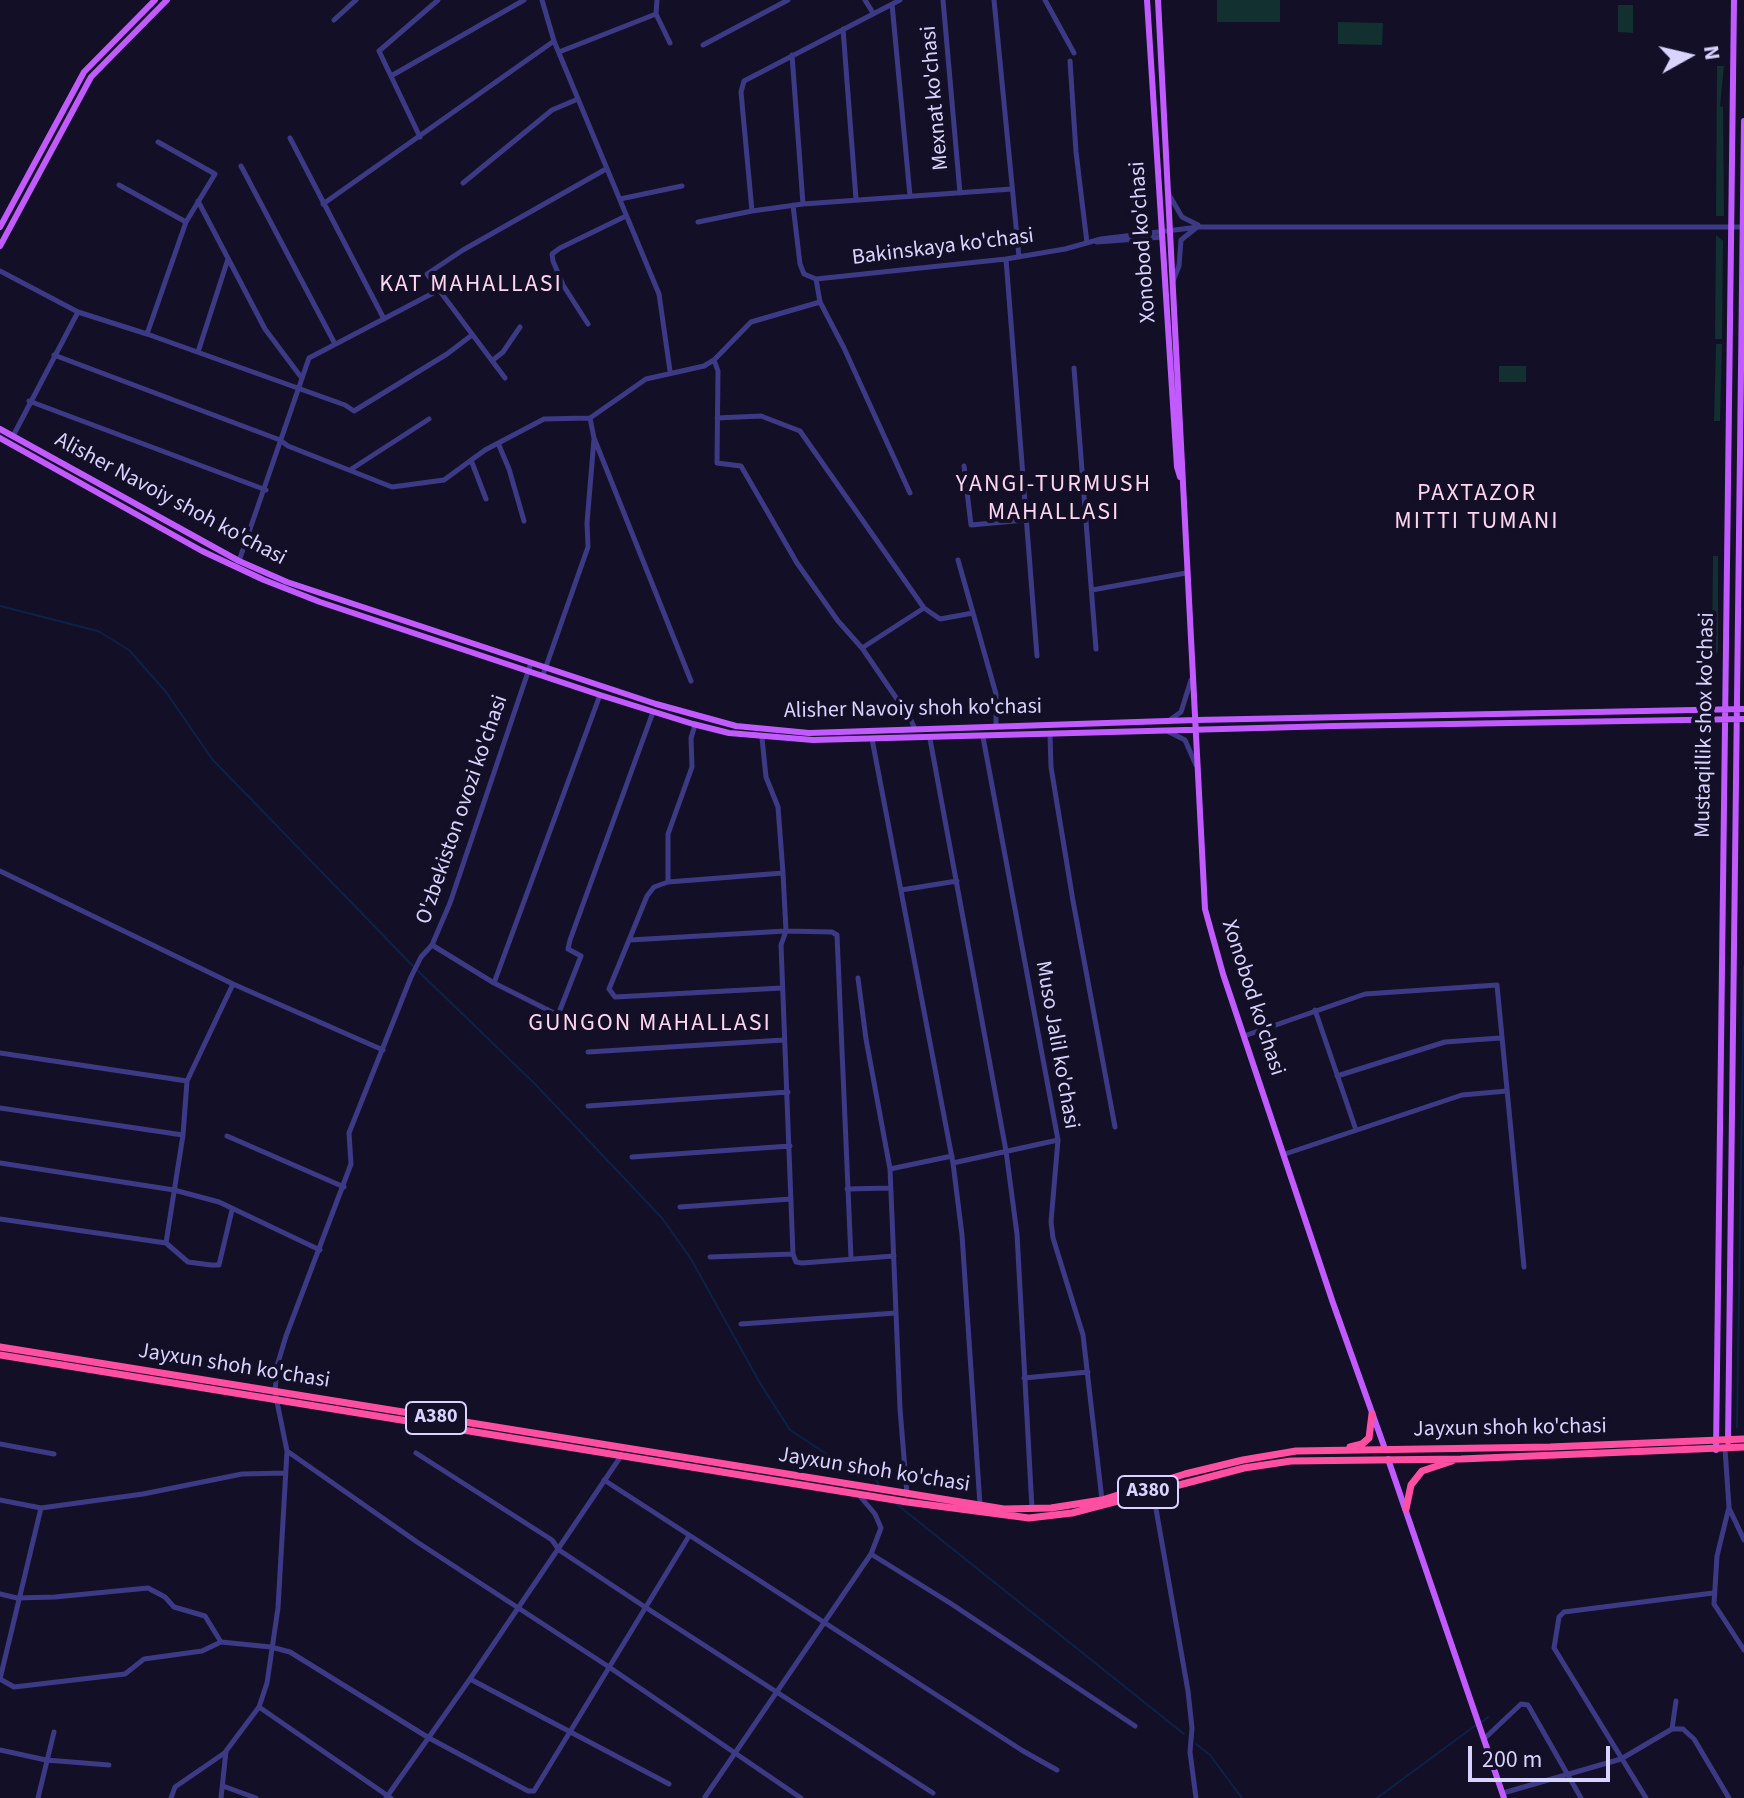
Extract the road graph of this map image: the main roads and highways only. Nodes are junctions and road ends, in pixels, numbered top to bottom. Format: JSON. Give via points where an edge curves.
{"nodes":[{"id":1,"x":155,"y":0,"type":"edge"},
{"id":2,"x":167,"y":0,"type":"edge"},
{"id":3,"x":1147,"y":0,"type":"edge"},
{"id":4,"x":1158,"y":0,"type":"edge"},
{"id":5,"x":1734,"y":0,"type":"edge"},
{"id":6,"x":1744,"y":121,"type":"edge"},
{"id":7,"x":0,"y":227,"type":"edge"},
{"id":8,"x":1743,"y":227,"type":"edge"},
{"id":9,"x":1166,"y":233,"type":"junction"},
{"id":10,"x":0,"y":246,"type":"edge"},
{"id":11,"x":0,"y":429,"type":"edge"},
{"id":12,"x":0,"y":438,"type":"edge"},
{"id":13,"x":1181,"y":481,"type":"junction"},
{"id":14,"x":530,"y":666,"type":"junction"},
{"id":15,"x":544,"y":671,"type":"junction"},
{"id":16,"x":1724,"y":708,"type":"junction"},
{"id":17,"x":1741,"y":709,"type":"edge"},
{"id":18,"x":1724,"y":719,"type":"junction"},
{"id":19,"x":1741,"y":719,"type":"edge"},
{"id":20,"x":1196,"y":720,"type":"junction"},
{"id":21,"x":1334,"y":722,"type":"junction"},
{"id":22,"x":1196,"y":730,"type":"junction"},
{"id":23,"x":1722,"y":952,"type":"junction"},
{"id":24,"x":1733,"y":952,"type":"junction"},
{"id":25,"x":0,"y":1347,"type":"edge"},
{"id":26,"x":0,"y":1355,"type":"edge"},
{"id":27,"x":276,"y":1396,"type":"junction"},
{"id":28,"x":1372,"y":1414,"type":"junction"},
{"id":29,"x":1744,"y":1439,"type":"edge"},
{"id":30,"x":1716,"y":1446,"type":"junction"},
{"id":31,"x":1727,"y":1447,"type":"junction"},
{"id":32,"x":1744,"y":1447,"type":"edge"},
{"id":33,"x":1385,"y":1449,"type":"junction"},
{"id":34,"x":1327,"y":1450,"type":"junction"},
{"id":35,"x":1388,"y":1459,"type":"junction"},
{"id":36,"x":1461,"y":1459,"type":"junction"},
{"id":37,"x":907,"y":1498,"type":"junction"},
{"id":38,"x":1406,"y":1509,"type":"junction"},
{"id":39,"x":1503,"y":1796,"type":"edge"}],
"edges":[{"from":1,"to":7,"type":"main road","via":[[84,72]]},
{"from":2,"to":10,"type":"main road","via":[[91,77]]},
{"from":3,"to":9,"type":"main road","name":"Xonobod ko'chasi"},
{"from":4,"to":9,"type":"main road","name":"Xonobod ko'chasi"},
{"from":5,"to":16,"type":"main road","name":"Mustaqillik shox ko'chasi"},
{"from":6,"to":8,"type":"main road","name":"Mustaqillik shox ko'chasi"},
{"from":8,"to":17,"type":"main road","name":"Mustaqillik shox ko'chasi"},
{"from":9,"to":13,"type":"main road","name":"Xonobod ko'chasi"},
{"from":9,"to":13,"type":"main road","name":"Xonobod ko'chasi"},
{"from":11,"to":14,"type":"main road","name":"Alisher Navoiy shoh ko'chasi","via":[[239,561]]},
{"from":12,"to":14,"type":"main road","name":"Alisher Navoiy shoh ko'chasi","via":[[264,580]]},
{"from":13,"to":20,"type":"main road","name":"Xonobod ko'chasi"},
{"from":14,"to":15,"type":"main road","name":"Alisher Navoiy shoh ko'chasi"},
{"from":15,"to":20,"type":"main road","name":"Alisher Navoiy shoh ko'chasi","via":[[736,726],[809,733]]},
{"from":15,"to":22,"type":"main road","name":"Alisher Navoiy shoh ko'chasi","via":[[695,725],[762,738],[930,739]]},
{"from":16,"to":17,"type":"main road","name":"Alisher Navoiy shoh ko'chasi"},
{"from":16,"to":18,"type":"main road","name":"Mustaqillik shox ko'chasi"},
{"from":16,"to":21,"type":"main road","name":"Alisher Navoiy shoh ko'chasi"},
{"from":17,"to":19,"type":"main road","name":"Mustaqillik shox ko'chasi"},
{"from":18,"to":19,"type":"main road","name":"Alisher Navoiy shoh ko'chasi"},
{"from":18,"to":21,"type":"main road","name":"Alisher Navoiy shoh ko'chasi"},
{"from":18,"to":23,"type":"main road","name":"Mustaqillik shox ko'chasi"},
{"from":19,"to":24,"type":"main road","name":"Mustaqillik shox ko'chasi"},
{"from":20,"to":21,"type":"main road","name":"Alisher Navoiy shoh ko'chasi"},
{"from":20,"to":22,"type":"main road","name":"Xonobod ko'chasi"},
{"from":21,"to":22,"type":"main road","name":"Alisher Navoiy shoh ko'chasi"},
{"from":22,"to":28,"type":"main road","name":"Xonobod ko'chasi","via":[[1205,909],[1211,936]]},
{"from":23,"to":24,"type":"main road"},
{"from":23,"to":30,"type":"main road","name":"Mustaqillik shox ko'chasi"},
{"from":24,"to":31,"type":"main road","name":"Mustaqillik shox ko'chasi"},
{"from":25,"to":27,"type":"highway","name":"Jayxun shoh ko'chasi","number":"A380"},
{"from":26,"to":27,"type":"highway","name":"Jayxun shoh ko'chasi","number":"A380"},
{"from":27,"to":37,"type":"highway","name":"Jayxun shoh ko'chasi","number":"A380","via":[[621,1456]]},
{"from":27,"to":37,"type":"highway","name":"Jayxun shoh ko'chasi","number":"A380","via":[[872,1488]]},
{"from":28,"to":33,"type":"main road","name":"Xonobod ko'chasi"},
{"from":28,"to":34,"type":"highway","via":[[1369,1438],[1362,1444]]},
{"from":29,"to":31,"type":"highway","name":"Jayxun shoh ko'chasi","number":"A380"},
{"from":30,"to":31,"type":"highway","name":"Jayxun shoh ko'chasi","number":"A380"},
{"from":30,"to":33,"type":"highway","name":"Jayxun shoh ko'chasi","number":"A380"},
{"from":30,"to":36,"type":"highway","name":"Jayxun shoh ko'chasi","number":"A380"},
{"from":31,"to":32,"type":"highway","name":"Jayxun shoh ko'chasi","number":"A380"},
{"from":33,"to":34,"type":"highway","name":"Jayxun shoh ko'chasi","number":"A380"},
{"from":34,"to":37,"type":"highway","name":"Jayxun shoh ko'chasi","number":"A380","via":[[1243,1460],[1102,1500],[1032,1510]]},
{"from":35,"to":36,"type":"highway","name":"Jayxun shoh ko'chasi","number":"A380"},
{"from":35,"to":37,"type":"highway","name":"Jayxun shoh ko'chasi","number":"A380","via":[[1291,1461],[1244,1468],[1072,1513],[1029,1518]]},
{"from":35,"to":38,"type":"main road"},
{"from":36,"to":38,"type":"highway","via":[[1422,1471],[1411,1485]]},
{"from":38,"to":39,"type":"main road"}]}
